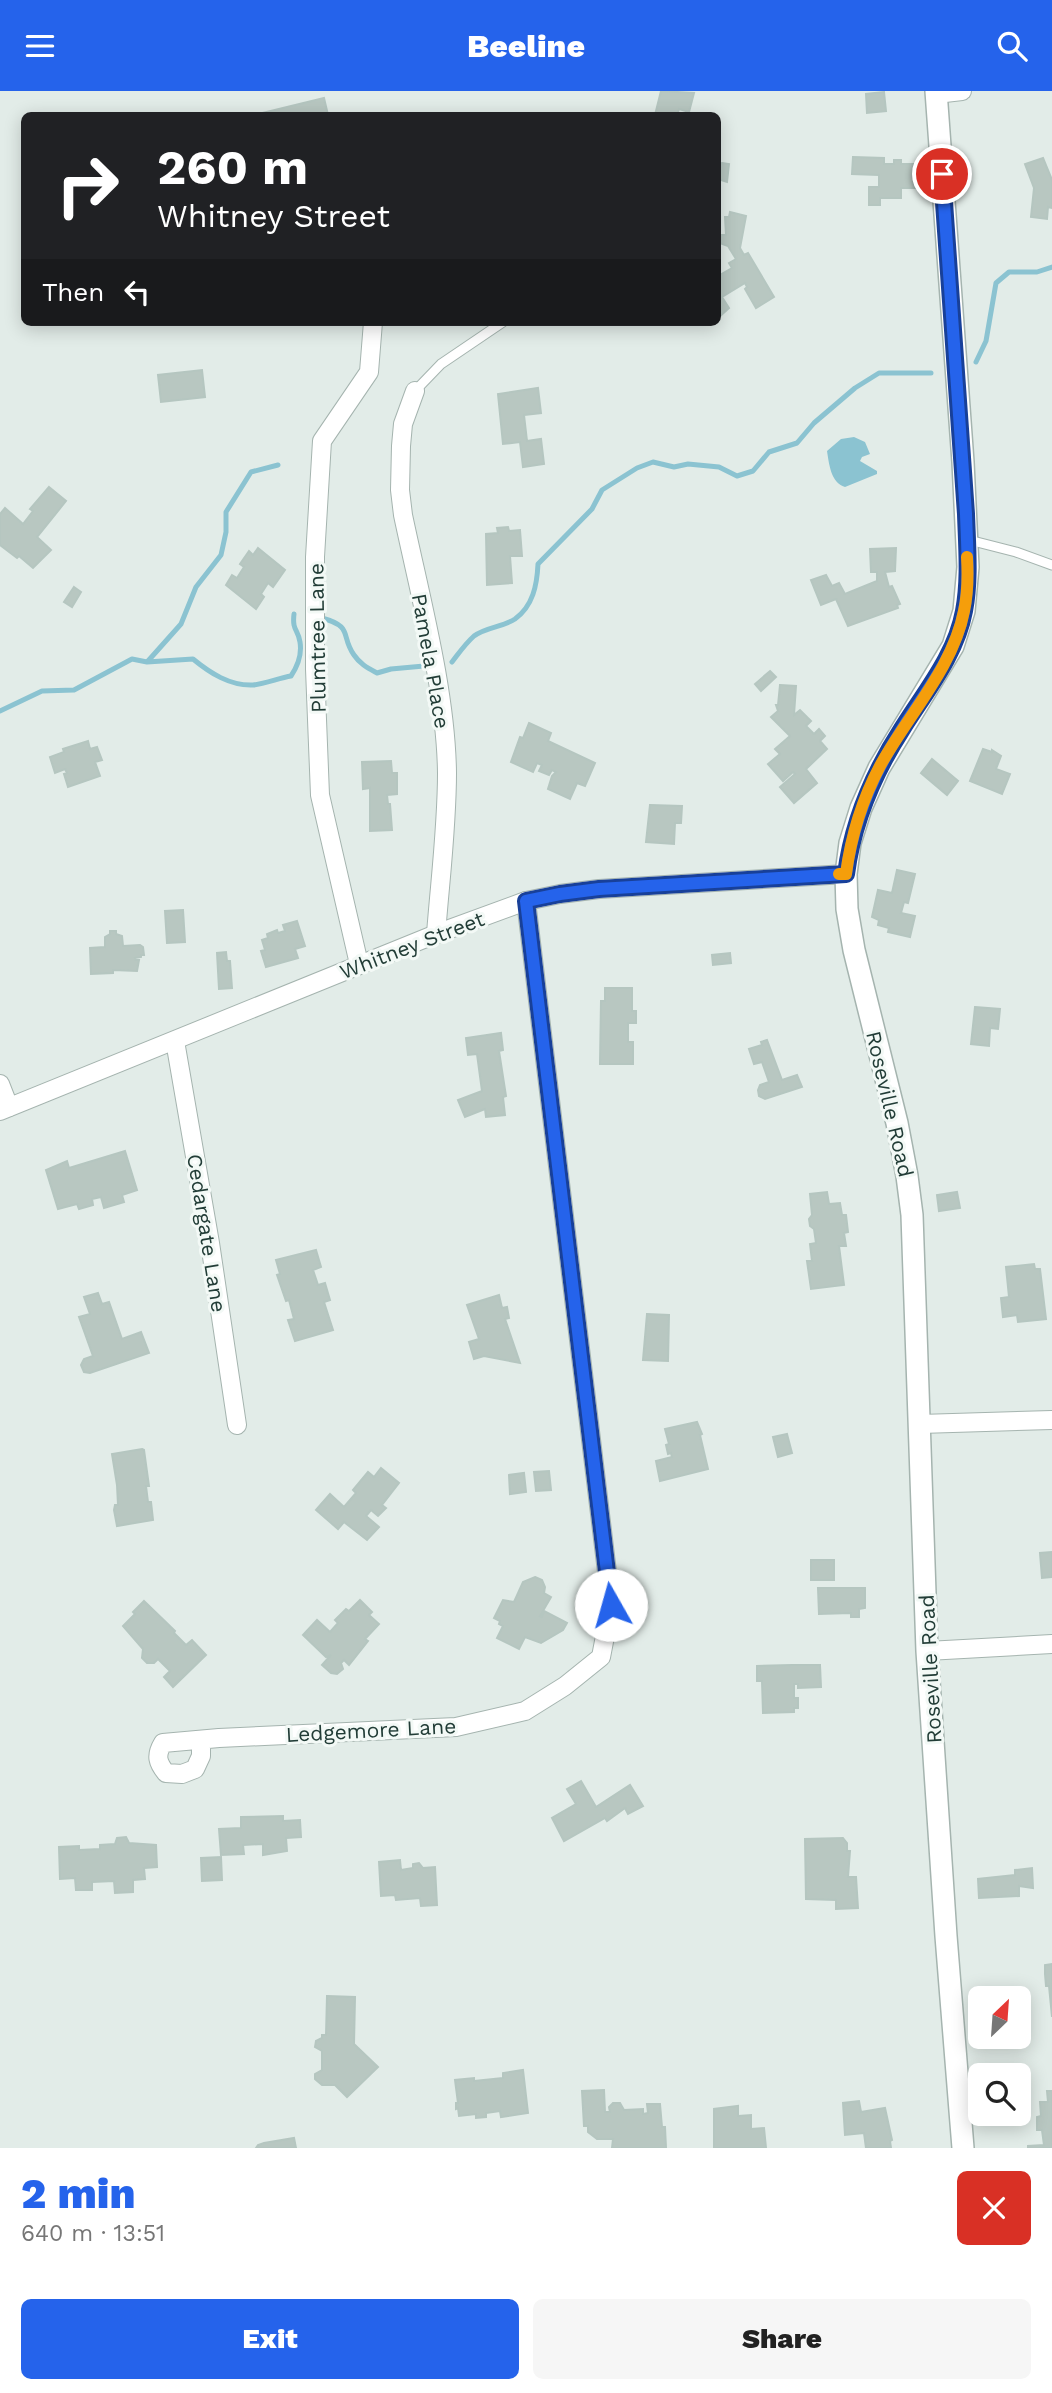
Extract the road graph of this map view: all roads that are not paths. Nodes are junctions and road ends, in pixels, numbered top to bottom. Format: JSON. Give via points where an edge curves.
{"nodes":[{"id":1,"x":962,"y":91,"type":"edge"},
{"id":2,"x":936,"y":92,"type":"edge"},
{"id":3,"x":373,"y":326,"type":"edge"},
{"id":4,"x":497,"y":326,"type":"edge"},
{"id":5,"x":415,"y":391,"type":"joint"},
{"id":6,"x":967,"y":540,"type":"junction"},
{"id":7,"x":1052,"y":565,"type":"edge"},
{"id":8,"x":846,"y":874,"type":"junction"},
{"id":9,"x":526,"y":901,"type":"junction"},
{"id":10,"x":436,"y":934,"type":"junction"},
{"id":11,"x":359,"y":964,"type":"junction"},
{"id":12,"x":175,"y":1041,"type":"junction"},
{"id":13,"x":0,"y":1084,"type":"edge"},
{"id":14,"x":4,"y":1109,"type":"edge"},
{"id":15,"x":1052,"y":1420,"type":"edge"},
{"id":16,"x":920,"y":1424,"type":"junction"},
{"id":17,"x":237,"y":1425,"type":"dead end"},
{"id":18,"x":1052,"y":1644,"type":"edge"},
{"id":19,"x":927,"y":1651,"type":"junction"},
{"id":20,"x":201,"y":1740,"type":"dead end"},
{"id":21,"x":963,"y":2148,"type":"edge"}],
"edges":[{"from":1,"to":2,"type":"street"},
{"from":2,"to":6,"type":"street","name":"Roseville Road"},
{"from":3,"to":11,"type":"street","name":"Plumtree Lane","via":[[369,372],[323,440],[315,557],[320,795]]},
{"from":4,"to":5,"type":"lane","via":[[441,364]]},
{"from":5,"to":10,"type":"street","name":"Pamela Place","via":[[403,424],[400,490],[440,697],[447,773]]},
{"from":6,"to":7,"type":"lane"},
{"from":6,"to":8,"type":"street","name":"Roseville Road","via":[[964,611],[953,646],[879,768],[850,843]]},
{"from":8,"to":9,"type":"street","name":"Whitney Street","via":[[599,889]]},
{"from":8,"to":16,"type":"street","name":"Roseville Road","via":[[854,950],[907,1176]]},
{"from":9,"to":10,"type":"street","name":"Whitney Street"},
{"from":9,"to":20,"type":"street","name":"Ledgemore Lane","via":[[611,1605],[601,1657],[525,1711],[456,1727]]},
{"from":10,"to":11,"type":"street","name":"Whitney Street"},
{"from":11,"to":12,"type":"street","name":"Whitney Street"},
{"from":12,"to":14,"type":"street","name":"Whitney Street"},
{"from":12,"to":17,"type":"street","name":"Cedargate Lane"},
{"from":13,"to":14,"type":"street"},
{"from":15,"to":16,"type":"street"},
{"from":16,"to":19,"type":"street","name":"Roseville Road"},
{"from":18,"to":19,"type":"street"},
{"from":19,"to":21,"type":"street","name":"Roseville Road"}]}
